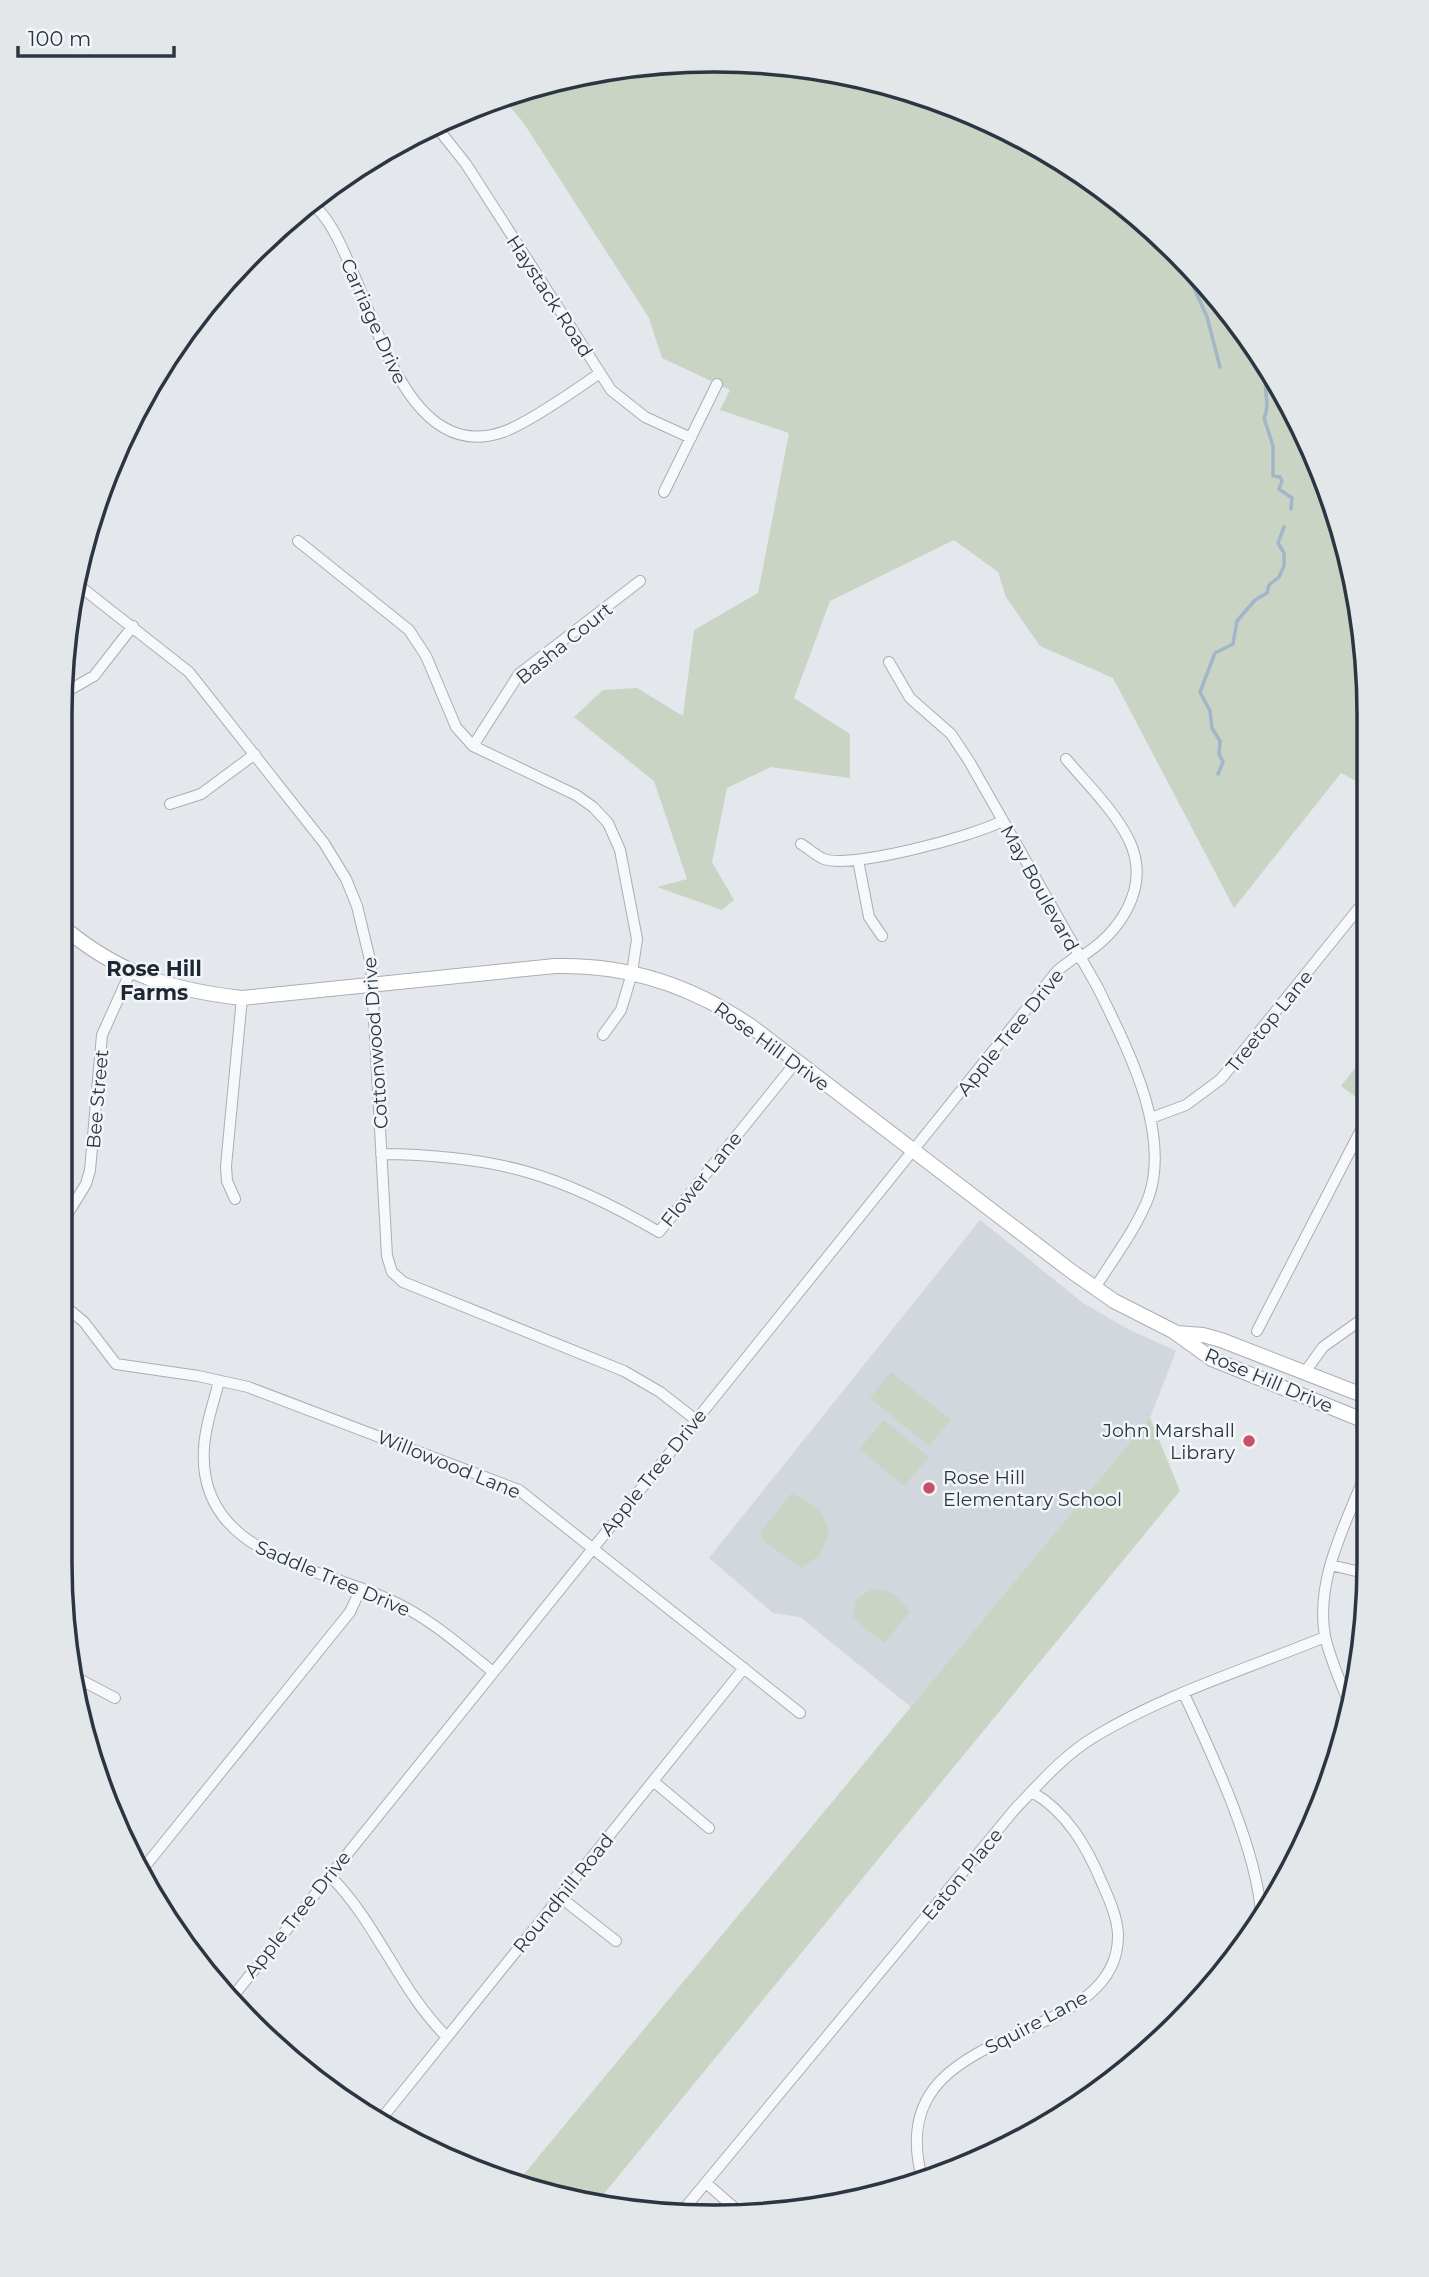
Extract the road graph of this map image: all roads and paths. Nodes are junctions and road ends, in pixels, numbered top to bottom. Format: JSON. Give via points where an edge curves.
{"nodes":[{"id":1,"x":441,"y":133,"type":"edge"},
{"id":2,"x":319,"y":208,"type":"edge"},
{"id":3,"x":600,"y":373,"type":"junction"},
{"id":4,"x":717,"y":384,"type":"dead end"},
{"id":5,"x":691,"y":438,"type":"junction"},
{"id":6,"x":664,"y":492,"type":"dead end"},
{"id":7,"x":298,"y":541,"type":"dead end"},
{"id":8,"x":640,"y":581,"type":"dead end"},
{"id":9,"x":84,"y":589,"type":"edge"},
{"id":10,"x":133,"y":626,"type":"junction"},
{"id":11,"x":889,"y":662,"type":"dead end"},
{"id":12,"x":73,"y":688,"type":"dead end"},
{"id":13,"x":473,"y":746,"type":"junction"},
{"id":14,"x":255,"y":754,"type":"junction"},
{"id":15,"x":1066,"y":759,"type":"dead end"},
{"id":16,"x":170,"y":804,"type":"dead end"},
{"id":17,"x":1002,"y":821,"type":"junction"},
{"id":18,"x":801,"y":844,"type":"dead end"},
{"id":19,"x":858,"y":860,"type":"junction"},
{"id":20,"x":1357,"y":910,"type":"edge"},
{"id":21,"x":72,"y":933,"type":"edge"},
{"id":22,"x":882,"y":936,"type":"dead end"},
{"id":23,"x":1079,"y":956,"type":"junction"},
{"id":24,"x":130,"y":973,"type":"junction"},
{"id":25,"x":632,"y":973,"type":"junction"},
{"id":26,"x":373,"y":985,"type":"junction"},
{"id":27,"x":242,"y":998,"type":"junction"},
{"id":28,"x":603,"y":1035,"type":"dead end"},
{"id":29,"x":796,"y":1062,"type":"junction"},
{"id":30,"x":1151,"y":1118,"type":"junction"},
{"id":31,"x":1357,"y":1137,"type":"edge"},
{"id":32,"x":913,"y":1150,"type":"junction"},
{"id":33,"x":382,"y":1154,"type":"junction"},
{"id":34,"x":235,"y":1199,"type":"dead end"},
{"id":35,"x":72,"y":1207,"type":"edge"},
{"id":36,"x":1095,"y":1288,"type":"junction"},
{"id":37,"x":72,"y":1312,"type":"edge"},
{"id":38,"x":1357,"y":1323,"type":"edge"},
{"id":39,"x":1257,"y":1331,"type":"dead end"},
{"id":40,"x":1176,"y":1333,"type":"junction"},
{"id":41,"x":1305,"y":1372,"type":"junction"},
{"id":42,"x":219,"y":1381,"type":"junction"},
{"id":43,"x":1357,"y":1393,"type":"edge"},
{"id":44,"x":1357,"y":1418,"type":"edge"},
{"id":45,"x":696,"y":1420,"type":"junction"},
{"id":46,"x":1357,"y":1496,"type":"edge"},
{"id":47,"x":594,"y":1546,"type":"junction"},
{"id":48,"x":1331,"y":1565,"type":"junction"},
{"id":49,"x":1357,"y":1571,"type":"edge"},
{"id":50,"x":361,"y":1588,"type":"junction"},
{"id":51,"x":1325,"y":1637,"type":"junction"},
{"id":52,"x":744,"y":1668,"type":"junction"},
{"id":53,"x":493,"y":1672,"type":"junction"},
{"id":54,"x":83,"y":1681,"type":"edge"},
{"id":55,"x":1344,"y":1690,"type":"edge"},
{"id":56,"x":1184,"y":1694,"type":"junction"},
{"id":57,"x":115,"y":1699,"type":"dead end"},
{"id":58,"x":800,"y":1713,"type":"dead end"},
{"id":59,"x":653,"y":1781,"type":"junction"},
{"id":60,"x":1032,"y":1792,"type":"junction"},
{"id":61,"x":709,"y":1828,"type":"dead end"},
{"id":62,"x":147,"y":1864,"type":"edge"},
{"id":63,"x":328,"y":1875,"type":"junction"},
{"id":64,"x":560,"y":1896,"type":"junction"},
{"id":65,"x":1260,"y":1903,"type":"edge"},
{"id":66,"x":616,"y":1941,"type":"dead end"},
{"id":67,"x":236,"y":1992,"type":"edge"},
{"id":68,"x":447,"y":2037,"type":"junction"},
{"id":69,"x":385,"y":2114,"type":"edge"},
{"id":70,"x":920,"y":2171,"type":"edge"},
{"id":71,"x":706,"y":2183,"type":"junction"},
{"id":72,"x":688,"y":2204,"type":"edge"},
{"id":73,"x":731,"y":2205,"type":"edge"}],
"edges":[{"from":1,"to":3,"type":"street","name":"Haystack Road"},
{"from":2,"to":3,"type":"street","name":"Carriage Drive","via":[[340,242],[405,393],[434,424],[467,435],[503,432]]},
{"from":3,"to":5,"type":"street","name":"Haystack Road","via":[[630,407]]},
{"from":4,"to":5,"type":"street"},
{"from":5,"to":6,"type":"street"},
{"from":7,"to":13,"type":"street","via":[[409,630],[426,656],[456,727]]},
{"from":8,"to":13,"type":"street","name":"Basha Court","via":[[519,674]]},
{"from":9,"to":10,"type":"street","name":"Cottonwood Drive"},
{"from":10,"to":12,"type":"street","via":[[94,676]]},
{"from":10,"to":14,"type":"street","name":"Cottonwood Drive","via":[[189,672]]},
{"from":11,"to":17,"type":"street","name":"May Boulevard","via":[[910,698],[960,747]]},
{"from":13,"to":25,"type":"street","via":[[576,795],[608,823],[620,850],[637,939]]},
{"from":14,"to":16,"type":"street","via":[[201,794]]},
{"from":14,"to":26,"type":"street","name":"Cottonwood Drive","via":[[324,843],[345,879],[365,931]]},
{"from":15,"to":23,"type":"street","name":"Apple Tree Drive","via":[[1116,819],[1130,843],[1135,869],[1134,890],[1125,914],[1108,939]]},
{"from":17,"to":19,"type":"street","via":[[979,833]]},
{"from":17,"to":23,"type":"street","name":"May Boulevard"},
{"from":18,"to":19,"type":"street","via":[[823,859]]},
{"from":19,"to":22,"type":"street","via":[[869,917]]},
{"from":20,"to":30,"type":"street","name":"Treetop Lane","via":[[1221,1079],[1186,1105]]},
{"from":21,"to":24,"type":"street","name":"Rose Hill Drive"},
{"from":23,"to":30,"type":"street","name":"May Boulevard","via":[[1115,1023]]},
{"from":23,"to":32,"type":"street","name":"Apple Tree Drive","via":[[1058,970]]},
{"from":24,"to":27,"type":"street","name":"Rose Hill Drive","via":[[191,991]]},
{"from":24,"to":35,"type":"street","name":"Bee Street","via":[[102,1035],[90,1170]]},
{"from":25,"to":26,"type":"street","name":"Rose Hill Drive","via":[[596,966],[555,966]]},
{"from":25,"to":28,"type":"street","via":[[621,1010]]},
{"from":25,"to":29,"type":"street","name":"Rose Hill Drive","via":[[669,982],[715,1003]]},
{"from":26,"to":27,"type":"street","name":"Rose Hill Drive"},
{"from":26,"to":33,"type":"street","name":"Cottonwood Drive"},
{"from":27,"to":34,"type":"street","via":[[226,1166]]},
{"from":29,"to":32,"type":"street","name":"Rose Hill Drive"},
{"from":29,"to":33,"type":"street","name":"Flower Lane","via":[[659,1232],[605,1200],[529,1170],[463,1157]]},
{"from":30,"to":36,"type":"street","name":"May Boulevard","via":[[1156,1153],[1149,1194]]},
{"from":31,"to":39,"type":"street"},
{"from":32,"to":36,"type":"street","name":"Rose Hill Drive"},
{"from":32,"to":45,"type":"street","name":"Apple Tree Drive"},
{"from":33,"to":45,"type":"street","name":"Cottonwood Drive","via":[[388,1275],[624,1371]]},
{"from":36,"to":40,"type":"street","name":"Rose Hill Drive"},
{"from":37,"to":42,"type":"street","name":"Willowood Lane","via":[[117,1364]]},
{"from":38,"to":41,"type":"street","via":[[1323,1347]]},
{"from":40,"to":41,"type":"street","name":"Rose Hill Drive","via":[[1221,1340]]},
{"from":40,"to":44,"type":"street","name":"Rose Hill Drive","via":[[1233,1369]]},
{"from":41,"to":43,"type":"street","name":"Rose Hill Drive"},
{"from":42,"to":47,"type":"street","name":"Willowood Lane","via":[[499,1480],[537,1502]]},
{"from":42,"to":50,"type":"street","name":"Saddle Tree Drive","via":[[204,1457],[208,1485],[221,1514],[260,1549]]},
{"from":45,"to":47,"type":"street","name":"Apple Tree Drive"},
{"from":46,"to":48,"type":"street"},
{"from":47,"to":52,"type":"street","name":"Willowood Lane"},
{"from":47,"to":53,"type":"street","name":"Apple Tree Drive"},
{"from":48,"to":49,"type":"street"},
{"from":48,"to":51,"type":"street","via":[[1324,1601]]},
{"from":50,"to":53,"type":"street","name":"Saddle Tree Drive","via":[[419,1616]]},
{"from":50,"to":62,"type":"street","via":[[350,1612]]},
{"from":51,"to":55,"type":"street"},
{"from":51,"to":56,"type":"street","name":"Eaton Place"},
{"from":52,"to":58,"type":"street","name":"Willowood Lane"},
{"from":52,"to":59,"type":"street","name":"Roundhill Road"},
{"from":53,"to":63,"type":"street","name":"Apple Tree Drive"},
{"from":54,"to":57,"type":"street"},
{"from":56,"to":60,"type":"street","name":"Eaton Place","via":[[1095,1737],[1057,1765]]},
{"from":56,"to":65,"type":"street","via":[[1248,1847]]},
{"from":59,"to":61,"type":"street"},
{"from":59,"to":64,"type":"street","name":"Roundhill Road"},
{"from":60,"to":70,"type":"street","name":"Squire Lane","via":[[1066,1819],[1088,1852],[1115,1916],[1116,1953],[1106,1977],[1089,1996],[964,2061],[942,2079],[918,2126]]},
{"from":60,"to":71,"type":"street","name":"Eaton Place"},
{"from":63,"to":67,"type":"street","name":"Apple Tree Drive"},
{"from":63,"to":68,"type":"street","via":[[347,1895],[426,2015]]},
{"from":64,"to":66,"type":"street"},
{"from":64,"to":68,"type":"street","name":"Roundhill Road"},
{"from":68,"to":69,"type":"street","name":"Roundhill Road"},
{"from":71,"to":72,"type":"street","name":"Eaton Place"},
{"from":71,"to":73,"type":"street"}]}
